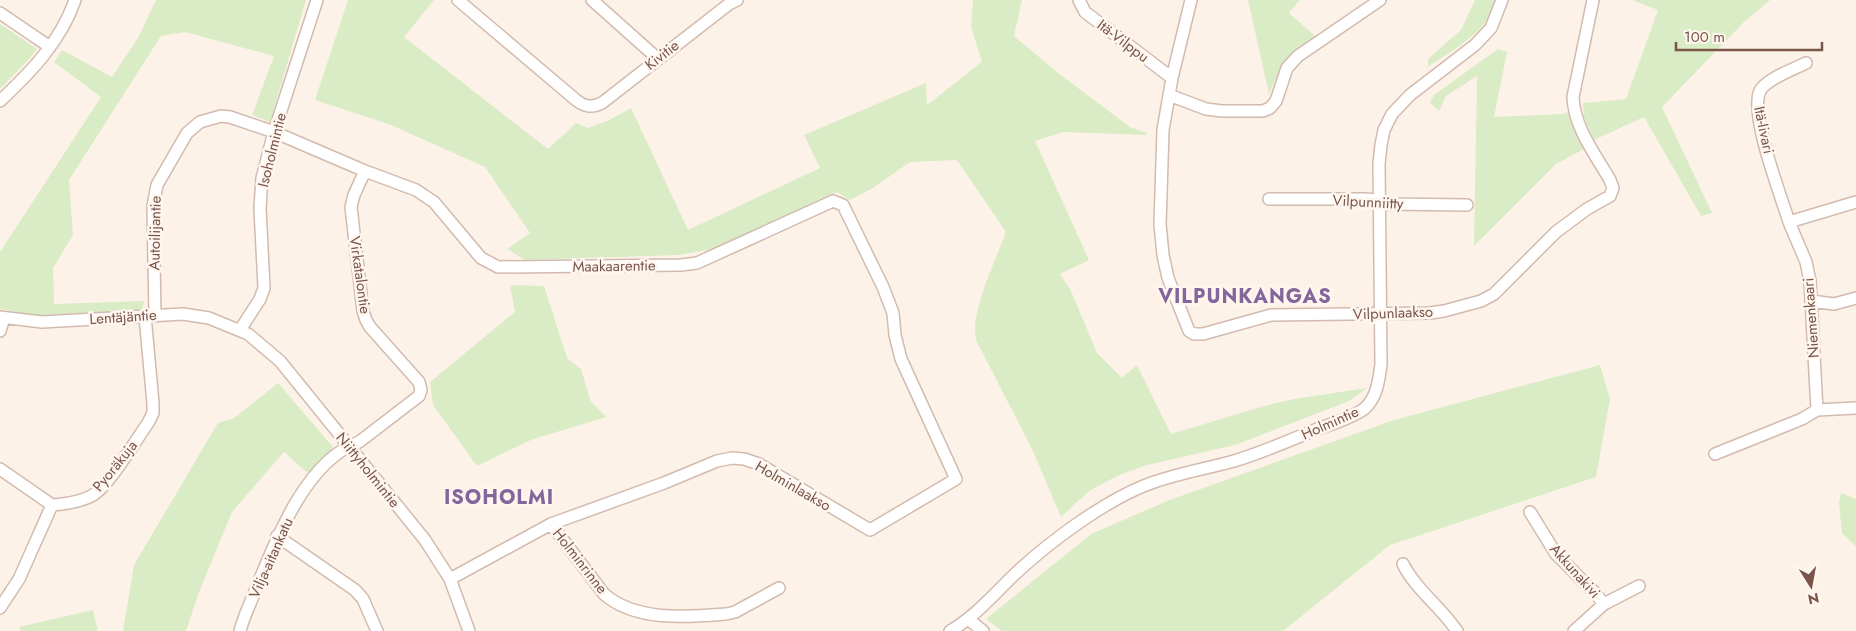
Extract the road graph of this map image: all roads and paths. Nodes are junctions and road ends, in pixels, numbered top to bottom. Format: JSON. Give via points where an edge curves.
{"nodes":[{"id":1,"x":75,"y":0,"type":"edge"},
{"id":2,"x":317,"y":0,"type":"edge"},
{"id":3,"x":458,"y":0,"type":"edge"},
{"id":4,"x":592,"y":0,"type":"edge"},
{"id":5,"x":1079,"y":0,"type":"edge"},
{"id":6,"x":1191,"y":0,"type":"edge"},
{"id":7,"x":1380,"y":0,"type":"edge"},
{"id":8,"x":1502,"y":0,"type":"edge"},
{"id":9,"x":1593,"y":0,"type":"edge"},
{"id":10,"x":731,"y":1,"type":"edge"},
{"id":11,"x":0,"y":13,"type":"edge"},
{"id":12,"x":50,"y":47,"type":"junction"},
{"id":13,"x":657,"y":58,"type":"junction"},
{"id":14,"x":1806,"y":63,"type":"dead end"},
{"id":15,"x":1172,"y":78,"type":"junction"},
{"id":16,"x":1169,"y":94,"type":"junction"},
{"id":17,"x":0,"y":101,"type":"edge"},
{"id":18,"x":274,"y":132,"type":"junction"},
{"id":19,"x":365,"y":171,"type":"junction"},
{"id":20,"x":1269,"y":199,"type":"dead end"},
{"id":21,"x":1378,"y":200,"type":"junction"},
{"id":22,"x":1856,"y":202,"type":"edge"},
{"id":23,"x":1467,"y":205,"type":"dead end"},
{"id":24,"x":1791,"y":226,"type":"junction"},
{"id":25,"x":1856,"y":298,"type":"edge"},
{"id":26,"x":1811,"y":301,"type":"junction"},
{"id":27,"x":1379,"y":314,"type":"junction"},
{"id":28,"x":150,"y":315,"type":"junction"},
{"id":29,"x":2,"y":318,"type":"edge"},
{"id":30,"x":240,"y":330,"type":"junction"},
{"id":31,"x":0,"y":331,"type":"edge"},
{"id":32,"x":894,"y":335,"type":"joint"},
{"id":33,"x":1856,"y":408,"type":"edge"},
{"id":34,"x":1817,"y":410,"type":"junction"},
{"id":35,"x":348,"y":445,"type":"junction"},
{"id":36,"x":1715,"y":454,"type":"dead end"},
{"id":37,"x":0,"y":469,"type":"edge"},
{"id":38,"x":52,"y":505,"type":"junction"},
{"id":39,"x":1530,"y":512,"type":"dead end"},
{"id":40,"x":551,"y":524,"type":"junction"},
{"id":41,"x":277,"y":536,"type":"junction"},
{"id":42,"x":1404,"y":564,"type":"dead end"},
{"id":43,"x":450,"y":580,"type":"junction"},
{"id":44,"x":1640,"y":586,"type":"dead end"},
{"id":45,"x":779,"y":588,"type":"dead end"},
{"id":46,"x":1604,"y":604,"type":"junction"},
{"id":47,"x":0,"y":608,"type":"edge"},
{"id":48,"x":968,"y":619,"type":"junction"},
{"id":49,"x":240,"y":631,"type":"edge"},
{"id":50,"x":377,"y":631,"type":"edge"},
{"id":51,"x":469,"y":631,"type":"edge"},
{"id":52,"x":950,"y":631,"type":"edge"},
{"id":53,"x":983,"y":631,"type":"edge"},
{"id":54,"x":1457,"y":631,"type":"edge"},
{"id":55,"x":1574,"y":631,"type":"edge"}],
"edges":[{"from":1,"to":12,"type":"street"},
{"from":2,"to":18,"type":"street","name":"Isoholmintie"},
{"from":3,"to":13,"type":"street","name":"Kivitie","via":[[587,107],[602,103]]},
{"from":4,"to":13,"type":"street"},
{"from":5,"to":15,"type":"street","name":"Itä-Vilppu","via":[[1085,12]]},
{"from":6,"to":15,"type":"street","name":"Vilpunlaakso"},
{"from":7,"to":16,"type":"street","via":[[1298,56],[1286,68],[1276,101],[1270,108],[1222,112]]},
{"from":8,"to":21,"type":"street","name":"Holmintie","via":[[1491,28],[1475,45],[1410,95],[1392,114],[1380,146]]},
{"from":9,"to":27,"type":"street","name":"Vilpunlaakso","via":[[1573,97],[1574,112],[1610,180],[1613,188],[1610,196],[1556,232],[1494,294],[1481,301],[1430,313]]},
{"from":10,"to":13,"type":"street","name":"Kivitie"},
{"from":11,"to":12,"type":"street"},
{"from":12,"to":17,"type":"street","via":[[33,70]]},
{"from":14,"to":24,"type":"street","name":"Itä-Iivari","via":[[1771,80],[1761,90],[1757,102],[1764,138]]},
{"from":15,"to":16,"type":"street","name":"Vilpunlaakso"},
{"from":16,"to":27,"type":"street","name":"Vilpunlaakso","via":[[1163,130],[1160,235],[1168,278],[1189,331],[1204,334],[1271,316]]},
{"from":18,"to":19,"type":"street","name":"Maakaarentie"},
{"from":18,"to":28,"type":"street","name":"Autoilijantie","via":[[220,116],[200,122],[187,133],[161,176],[154,195]]},
{"from":18,"to":30,"type":"street","name":"Isoholmintie","via":[[262,178],[260,208],[264,288]]},
{"from":19,"to":32,"type":"street","name":"Maakaarentie","via":[[427,197],[481,258],[498,267],[697,264],[833,202],[839,203],[843,205],[883,288],[893,313]]},
{"from":19,"to":35,"type":"street","name":"Virkatalontie","via":[[351,207],[366,320],[419,382],[420,390],[413,401],[359,442]]},
{"from":20,"to":21,"type":"street","name":"Vilpunniitty"},
{"from":21,"to":23,"type":"street","name":"Vilpunniitty","via":[[1388,204]]},
{"from":21,"to":27,"type":"street","name":"Holmintie"},
{"from":22,"to":24,"type":"street"},
{"from":24,"to":26,"type":"street","name":"Niemenkaari","via":[[1808,272]]},
{"from":25,"to":26,"type":"street","via":[[1834,304]]},
{"from":26,"to":34,"type":"street","name":"Niemenkaari"},
{"from":27,"to":48,"type":"street","name":"Holmintie","via":[[1379,380],[1375,395],[1364,409],[1237,460],[1146,485],[1122,497],[1066,532],[1016,572]]},
{"from":28,"to":29,"type":"street","name":"Lentäjäntie","via":[[42,322]]},
{"from":28,"to":30,"type":"street","name":"Lentäjäntie","via":[[197,316]]},
{"from":28,"to":38,"type":"street","name":"Pyoräkuja","via":[[153,403],[148,423],[95,494],[69,504]]},
{"from":29,"to":31,"type":"street"},
{"from":30,"to":35,"type":"street","name":"Niittyholmintie","via":[[280,361]]},
{"from":32,"to":40,"type":"street","name":"Holminlaakso","via":[[901,359],[956,479],[870,530],[759,464],[732,458]]},
{"from":33,"to":34,"type":"street"},
{"from":34,"to":36,"type":"street"},
{"from":35,"to":41,"type":"street","name":"Vilja-aitankatu","via":[[307,484]]},
{"from":35,"to":43,"type":"street","name":"Niittyholmintie","via":[[425,540]]},
{"from":37,"to":38,"type":"street"},
{"from":38,"to":47,"type":"street","via":[[19,579]]},
{"from":39,"to":46,"type":"street","name":"Akkunakivi","via":[[1556,554]]},
{"from":40,"to":43,"type":"street","name":"Holminlaakso"},
{"from":40,"to":45,"type":"street","name":"Holminrinne","via":[[604,594],[611,600],[644,612],[663,616],[726,614]]},
{"from":41,"to":49,"type":"street","name":"Vilja-aitankatu"},
{"from":41,"to":50,"type":"street","via":[[355,590],[363,599]]},
{"from":42,"to":54,"type":"street","via":[[1409,576]]},
{"from":43,"to":51,"type":"street","name":"Niittyholmintie"},
{"from":44,"to":46,"type":"street"},
{"from":46,"to":55,"type":"street"},
{"from":48,"to":52,"type":"street","name":"Holmintie"},
{"from":48,"to":53,"type":"street"}]}
